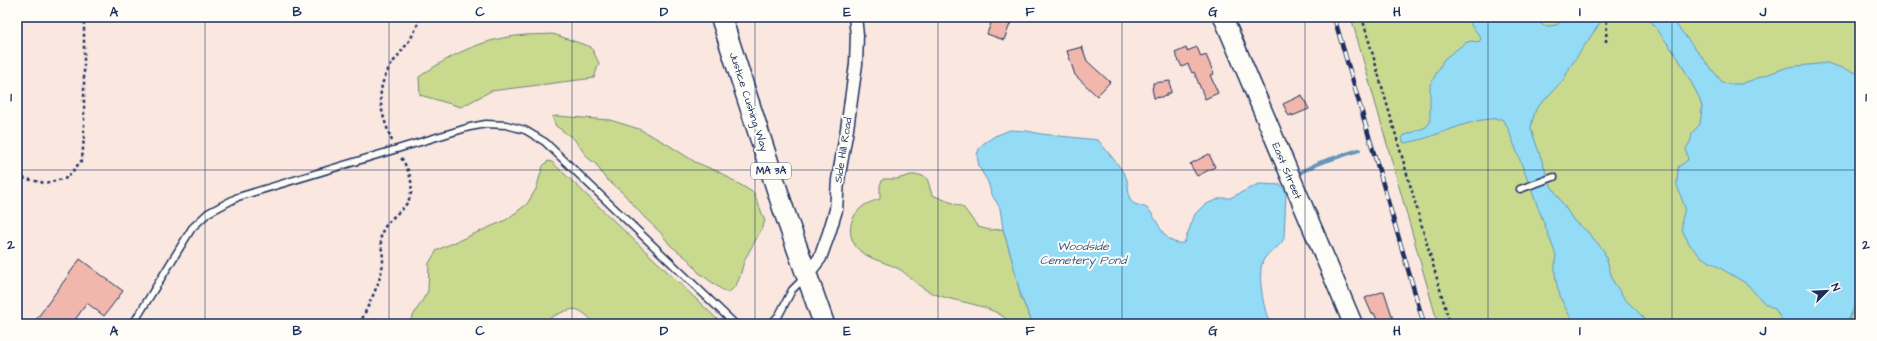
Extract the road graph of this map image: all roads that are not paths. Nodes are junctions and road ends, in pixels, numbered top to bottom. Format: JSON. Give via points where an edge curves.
{"nodes":[{"id":1,"x":721,"y":17,"type":"edge"},
{"id":2,"x":855,"y":17,"type":"edge"},
{"id":3,"x":1222,"y":17,"type":"edge"},
{"id":4,"x":1554,"y":178,"type":"dead end"},
{"id":5,"x":1520,"y":189,"type":"dead end"},
{"id":6,"x":806,"y":276,"type":"junction"},
{"id":7,"x":779,"y":315,"type":"junction"},
{"id":8,"x":133,"y":324,"type":"edge"},
{"id":9,"x":735,"y":324,"type":"edge"},
{"id":10,"x":771,"y":324,"type":"edge"},
{"id":11,"x":779,"y":324,"type":"edge"},
{"id":12,"x":824,"y":324,"type":"edge"},
{"id":13,"x":1353,"y":324,"type":"edge"}],
"edges":[{"from":1,"to":6,"type":"main road","name":"Justice Cushing Way","number":"MA 3A"},
{"from":2,"to":6,"type":"street","name":"Side Hill Road","via":[[856,64],[838,180],[836,210],[820,258]]},
{"from":3,"to":13,"type":"main road","name":"East Street"},
{"from":4,"to":5,"type":"lane"},
{"from":6,"to":7,"type":"lane","via":[[792,290]]},
{"from":6,"to":12,"type":"main road","name":"Justice Cushing Way","number":"MA 3A"},
{"from":7,"to":10,"type":"lane"},
{"from":7,"to":11,"type":"lane"},
{"from":8,"to":9,"type":"lane","via":[[192,228],[208,213],[227,202],[453,130],[486,124],[516,127],[536,135],[556,151]]}]}
